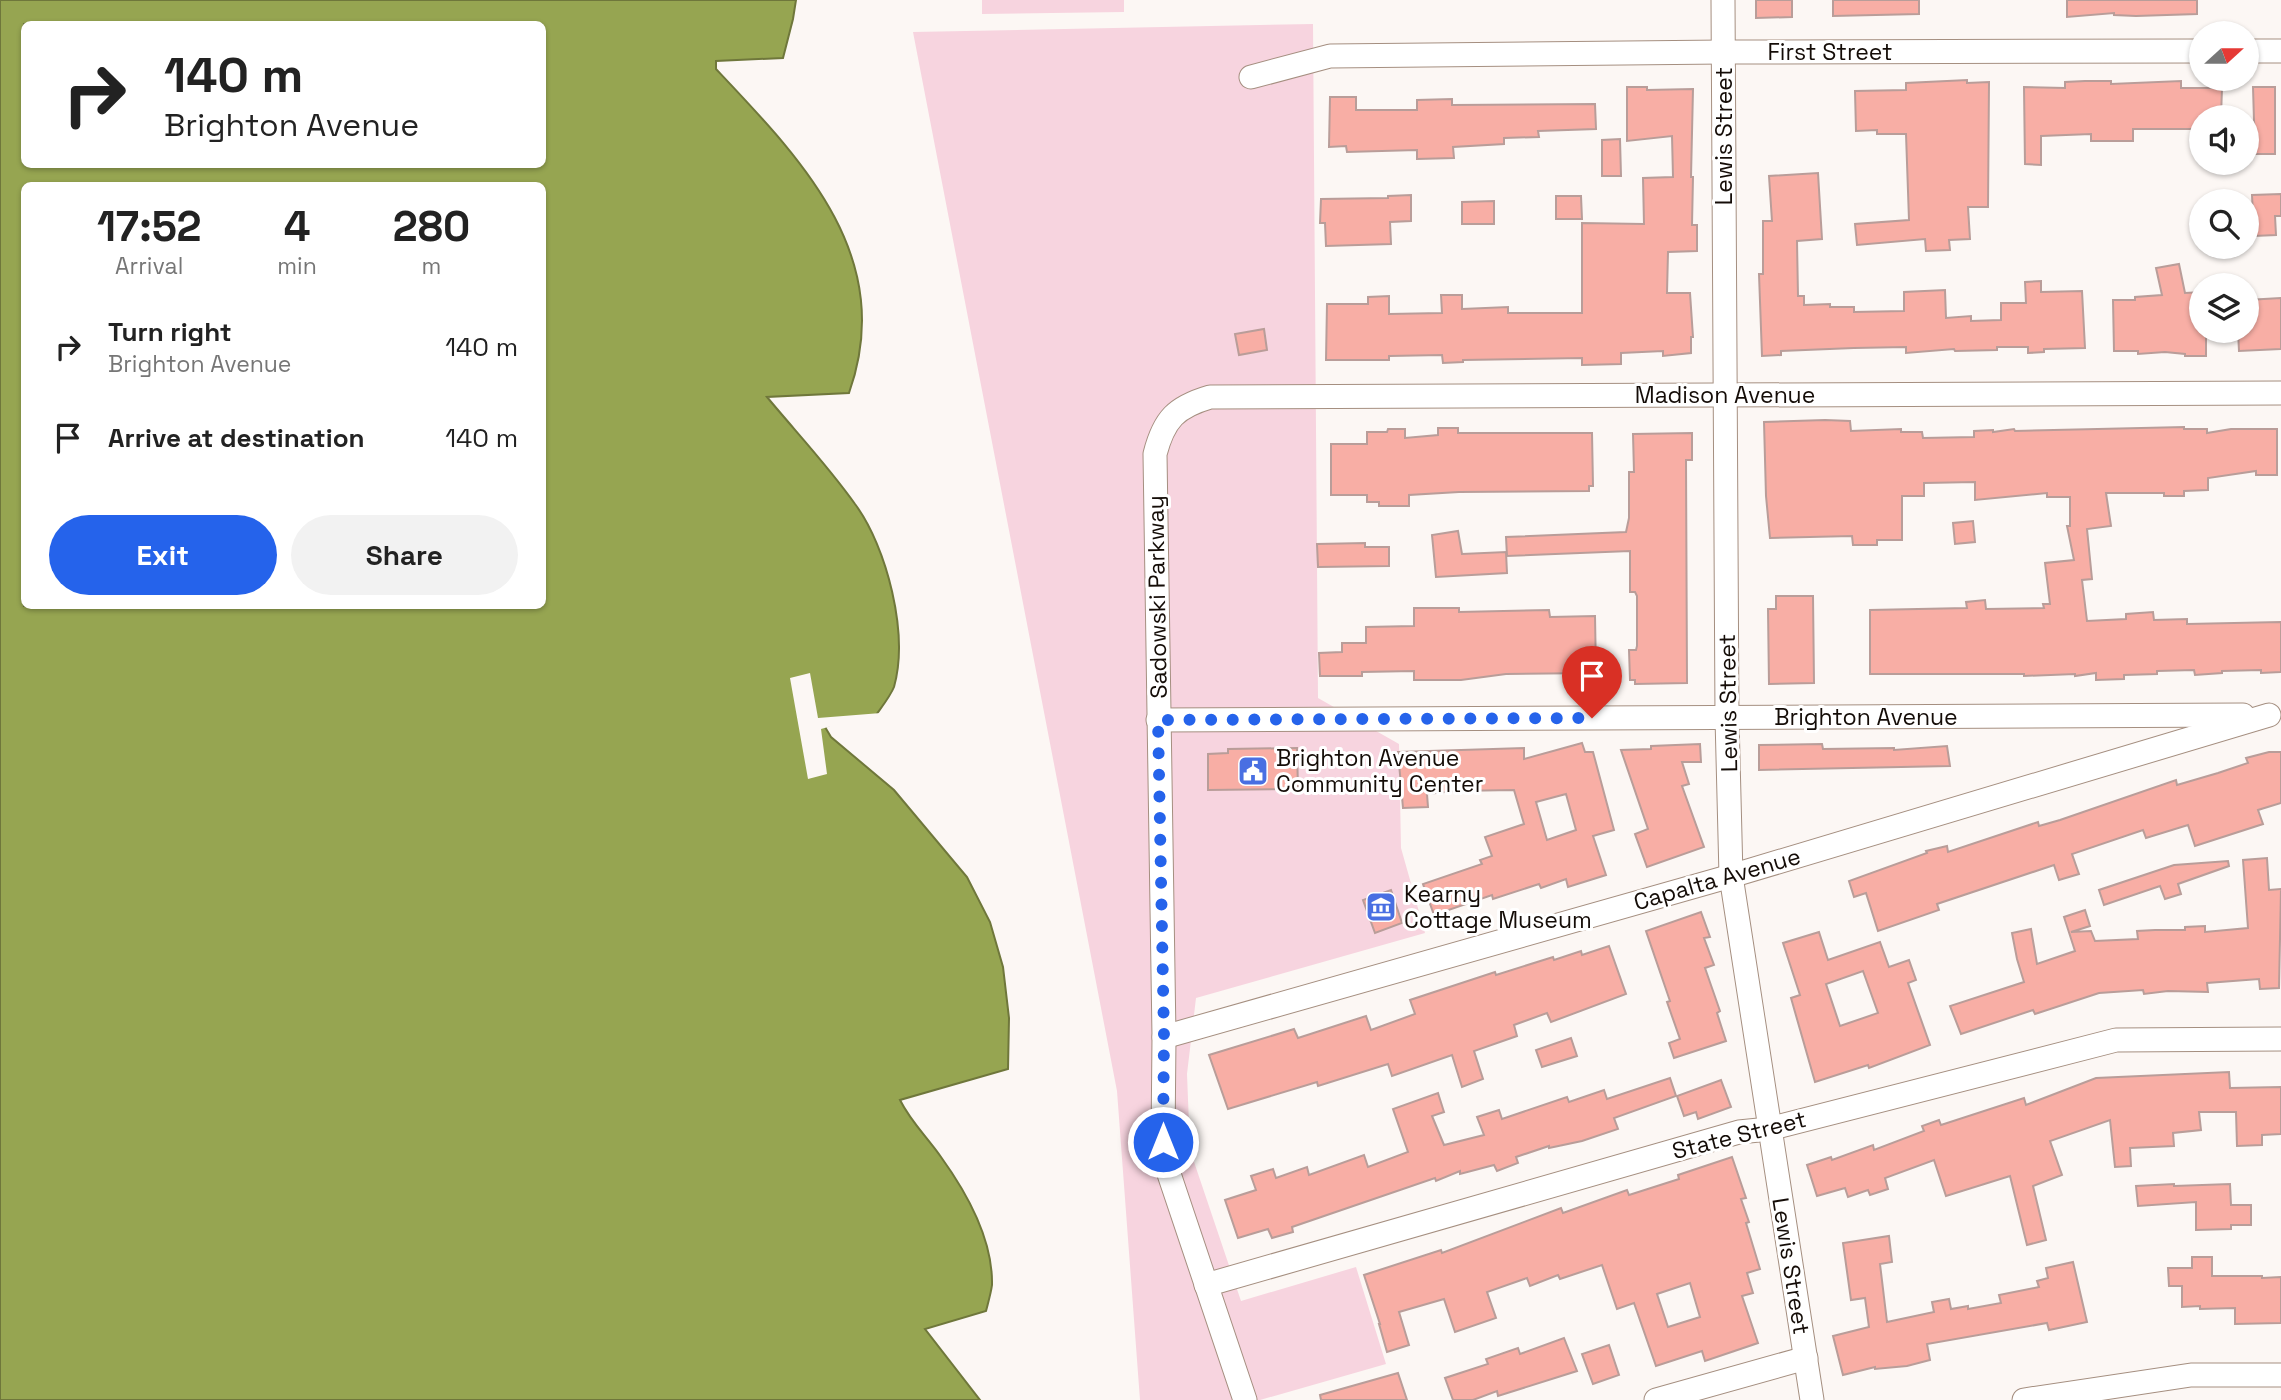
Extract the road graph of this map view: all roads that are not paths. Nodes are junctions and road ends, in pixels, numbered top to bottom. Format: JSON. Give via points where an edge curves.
{"nodes":[{"id":1,"x":1723,"y":0,"type":"edge"},
{"id":2,"x":2189,"y":51,"type":"edge"},
{"id":3,"x":2259,"y":51,"type":"edge"},
{"id":4,"x":2281,"y":51,"type":"edge"},
{"id":5,"x":1724,"y":52,"type":"junction"},
{"id":6,"x":1251,"y":77,"type":"dead end"},
{"id":7,"x":2281,"y":393,"type":"edge"},
{"id":8,"x":1726,"y":396,"type":"junction"},
{"id":9,"x":1172,"y":415,"type":"joint"},
{"id":10,"x":2275,"y":715,"type":"edge"},
{"id":11,"x":1727,"y":718,"type":"junction"},
{"id":12,"x":1158,"y":720,"type":"junction"},
{"id":13,"x":1731,"y":876,"type":"junction"},
{"id":14,"x":1164,"y":1037,"type":"junction"},
{"id":15,"x":2281,"y":1039,"type":"edge"},
{"id":16,"x":1769,"y":1129,"type":"junction"},
{"id":17,"x":1206,"y":1285,"type":"junction"},
{"id":18,"x":1805,"y":1358,"type":"junction"},
{"id":19,"x":2281,"y":1374,"type":"edge"},
{"id":20,"x":1245,"y":1400,"type":"edge"},
{"id":21,"x":1656,"y":1400,"type":"edge"},
{"id":22,"x":1812,"y":1400,"type":"edge"},
{"id":23,"x":2024,"y":1400,"type":"edge"}],
"edges":[{"from":1,"to":5,"type":"street","name":"Lewis Street"},
{"from":2,"to":5,"type":"street","name":"First Street"},
{"from":3,"to":4,"type":"street"},
{"from":5,"to":6,"type":"street","name":"First Street","via":[[1330,56]]},
{"from":5,"to":8,"type":"street","name":"Lewis Street"},
{"from":7,"to":8,"type":"street","name":"Madison Avenue"},
{"from":8,"to":9,"type":"street","name":"Madison Avenue","via":[[1210,397]]},
{"from":8,"to":11,"type":"street","name":"Lewis Street"},
{"from":9,"to":12,"type":"street","name":"Sadowski Parkway","via":[[1155,454]]},
{"from":10,"to":11,"type":"street","name":"Brighton Avenue"},
{"from":10,"to":13,"type":"street","name":"Capalta Avenue"},
{"from":11,"to":12,"type":"street","name":"Brighton Avenue"},
{"from":11,"to":13,"type":"street","name":"Lewis Street"},
{"from":12,"to":14,"type":"street","name":"Sadowski Parkway"},
{"from":13,"to":14,"type":"street","name":"Capalta Avenue"},
{"from":13,"to":16,"type":"street","name":"Lewis Street"},
{"from":14,"to":17,"type":"street","name":"Sadowski Parkway","via":[[1166,1165]]},
{"from":15,"to":16,"type":"street","name":"State Street","via":[[2116,1040]]},
{"from":16,"to":17,"type":"street","name":"State Street","via":[[1740,1132]]},
{"from":16,"to":18,"type":"street","name":"Lewis Street"},
{"from":17,"to":20,"type":"street","name":"Sadowski Parkway"},
{"from":18,"to":21,"type":"street"},
{"from":18,"to":22,"type":"street","name":"Lewis Street"},
{"from":19,"to":23,"type":"street","via":[[2191,1375]]}]}
